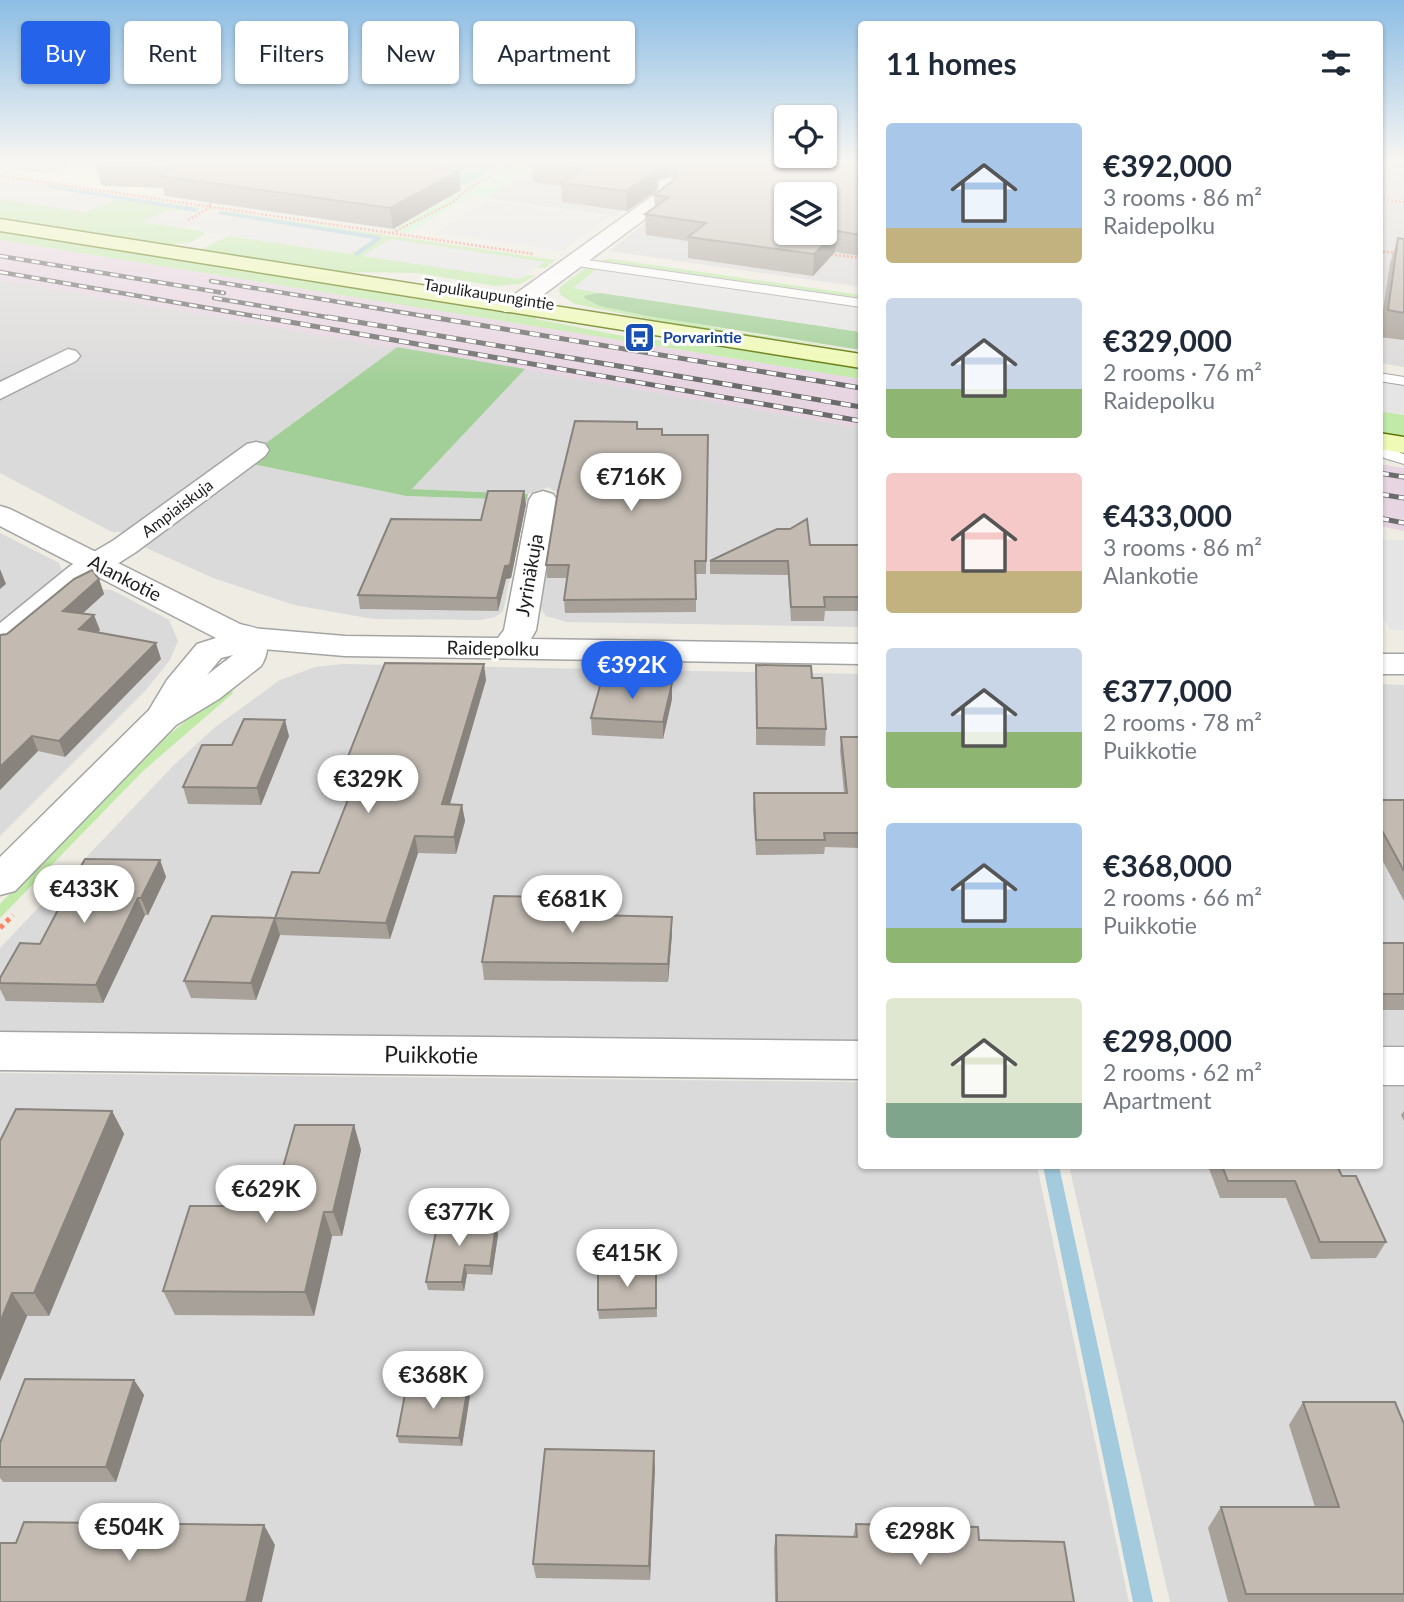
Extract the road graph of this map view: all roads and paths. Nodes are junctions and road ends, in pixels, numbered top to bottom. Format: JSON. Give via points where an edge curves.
{"nodes":[{"id":1,"x":63,"y":235,"type":"edge"},
{"id":2,"x":403,"y":235,"type":"edge"},
{"id":3,"x":611,"y":235,"type":"edge"},
{"id":4,"x":1383,"y":251,"type":"edge"},
{"id":5,"x":536,"y":254,"type":"dead end"},
{"id":6,"x":824,"y":254,"type":"edge"},
{"id":7,"x":1404,"y":254,"type":"edge"},
{"id":8,"x":858,"y":258,"type":"edge"},
{"id":9,"x":574,"y":262,"type":"junction"},
{"id":10,"x":518,"y":302,"type":"junction"},
{"id":11,"x":858,"y":303,"type":"edge"},
{"id":12,"x":68,"y":356,"type":"dead end"},
{"id":13,"x":854,"y":359,"type":"edge"},
{"id":14,"x":1383,"y":378,"type":"edge"},
{"id":15,"x":1404,"y":381,"type":"edge"},
{"id":16,"x":0,"y":392,"type":"edge"},
{"id":17,"x":1383,"y":442,"type":"edge"},
{"id":18,"x":1404,"y":445,"type":"edge"},
{"id":19,"x":1383,"y":447,"type":"edge"},
{"id":20,"x":256,"y":450,"type":"dead end"},
{"id":21,"x":1404,"y":459,"type":"edge"},
{"id":22,"x":544,"y":500,"type":"dead end"},
{"id":23,"x":0,"y":516,"type":"edge"},
{"id":24,"x":96,"y":563,"type":"junction"},
{"id":25,"x":251,"y":638,"type":"junction"},
{"id":26,"x":0,"y":640,"type":"edge"},
{"id":27,"x":509,"y":648,"type":"junction"},
{"id":28,"x":858,"y":654,"type":"edge"},
{"id":29,"x":0,"y":881,"type":"edge"},
{"id":30,"x":0,"y":1051,"type":"edge"},
{"id":31,"x":858,"y":1060,"type":"edge"},
{"id":32,"x":1383,"y":1066,"type":"edge"},
{"id":33,"x":1404,"y":1066,"type":"edge"}],
"edges":[{"from":1,"to":10,"type":"main road","name":"Tapulikaupungintie"},
{"from":2,"to":5,"type":"path"},
{"from":3,"to":9,"type":"street"},
{"from":4,"to":7,"type":"path"},
{"from":6,"to":8,"type":"path"},
{"from":9,"to":10,"type":"street"},
{"from":9,"to":11,"type":"lane"},
{"from":10,"to":13,"type":"main road","name":"Tapulikaupungintie"},
{"from":12,"to":16,"type":"street"},
{"from":14,"to":15,"type":"lane"},
{"from":17,"to":18,"type":"main road"},
{"from":19,"to":21,"type":"lane","via":[[1390,455]]},
{"from":20,"to":24,"type":"street","name":"Ampiaiskuja"},
{"from":22,"to":27,"type":"street","name":"Jyrinäkuja","via":[[520,630]]},
{"from":23,"to":24,"type":"street","name":"Alankotie"},
{"from":24,"to":25,"type":"street","name":"Alankotie","via":[[228,631]]},
{"from":24,"to":26,"type":"street","name":"Ampiaiskuja"},
{"from":25,"to":27,"type":"street","name":"Raidepolku","via":[[345,646]]},
{"from":25,"to":29,"type":"street","via":[[249,659],[207,692],[163,717]]},
{"from":27,"to":28,"type":"street","name":"Raidepolku"},
{"from":30,"to":31,"type":"street","name":"Puikkotie"},
{"from":32,"to":33,"type":"street"}]}
